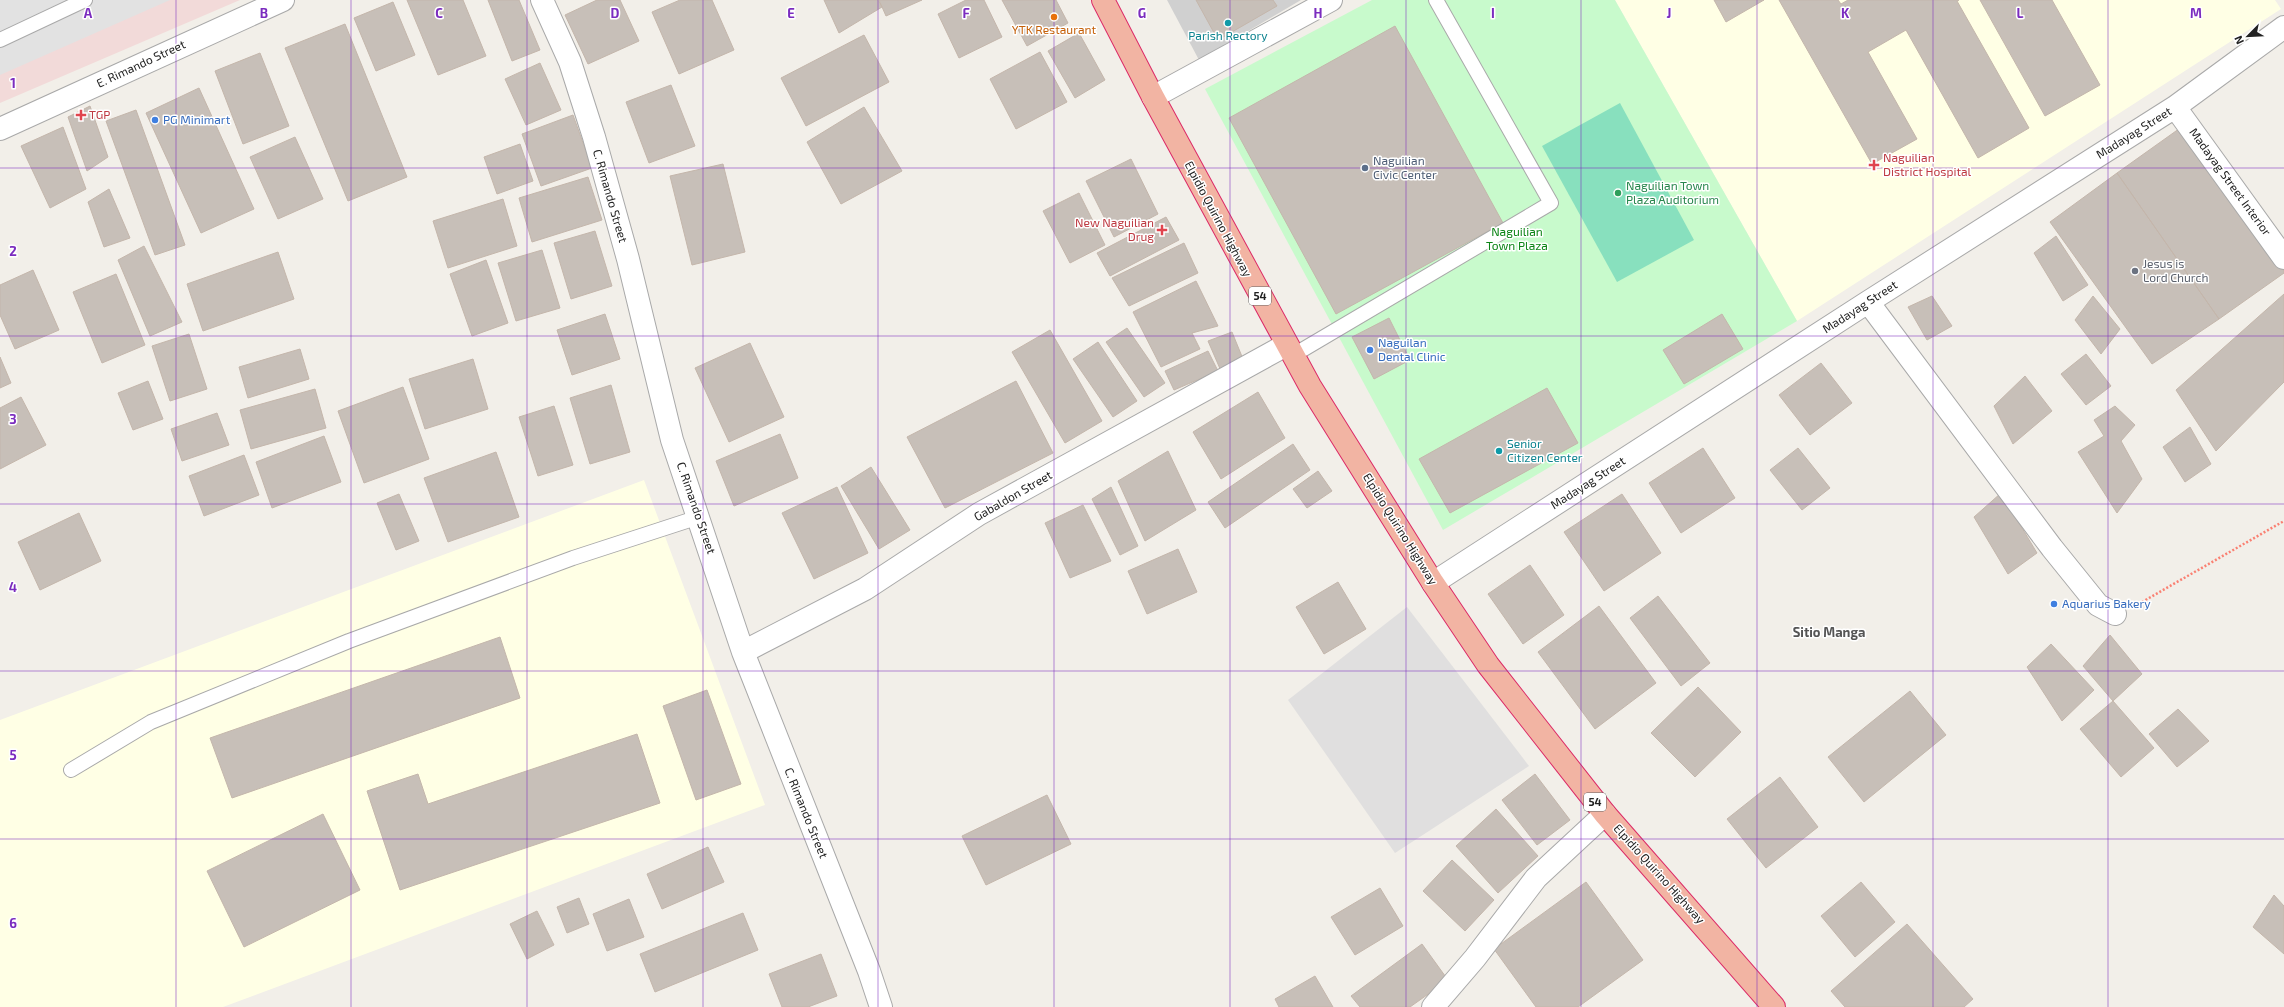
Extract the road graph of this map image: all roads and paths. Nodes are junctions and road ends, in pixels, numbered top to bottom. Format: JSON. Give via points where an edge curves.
{"nodes":[{"id":1,"x":85,"y":0,"type":"edge"},
{"id":2,"x":283,"y":0,"type":"edge"},
{"id":3,"x":542,"y":0,"type":"edge"},
{"id":4,"x":1102,"y":0,"type":"edge"},
{"id":5,"x":1331,"y":0,"type":"edge"},
{"id":6,"x":1436,"y":0,"type":"edge"},
{"id":7,"x":2284,"y":27,"type":"edge"},
{"id":8,"x":0,"y":40,"type":"edge"},
{"id":9,"x":1152,"y":97,"type":"junction"},
{"id":10,"x":2175,"y":107,"type":"junction"},
{"id":11,"x":0,"y":129,"type":"edge"},
{"id":12,"x":2284,"y":258,"type":"edge"},
{"id":13,"x":1868,"y":302,"type":"junction"},
{"id":14,"x":1289,"y":351,"type":"junction"},
{"id":15,"x":699,"y":517,"type":"junction"},
{"id":16,"x":2284,"y":521,"type":"edge"},
{"id":17,"x":1433,"y":583,"type":"junction"},
{"id":18,"x":2115,"y":614,"type":"joint"},
{"id":19,"x":743,"y":652,"type":"junction"},
{"id":20,"x":71,"y":770,"type":"dead end"},
{"id":21,"x":1605,"y":814,"type":"junction"},
{"id":22,"x":881,"y":1007,"type":"edge"},
{"id":23,"x":1433,"y":1007,"type":"edge"},
{"id":24,"x":1774,"y":1007,"type":"edge"}],
"edges":[{"from":1,"to":8,"type":"lane"},
{"from":2,"to":11,"type":"street","name":"E. Rimando Street"},
{"from":3,"to":15,"type":"street","name":"C. Rimando Street","via":[[570,62],[594,137],[628,259],[672,440]]},
{"from":4,"to":9,"type":"highway","name":"Elpidio Quirino Highway","number":"54"},
{"from":5,"to":9,"type":"street"},
{"from":6,"to":14,"type":"lane","via":[[1551,203]]},
{"from":7,"to":10,"type":"street","name":"Madayag Street"},
{"from":9,"to":14,"type":"highway","name":"Elpidio Quirino Highway","number":"54"},
{"from":10,"to":12,"type":"street","name":"Madayag Street Interior"},
{"from":10,"to":13,"type":"street","name":"Madayag Street"},
{"from":13,"to":17,"type":"street","name":"Madayag Street"},
{"from":13,"to":18,"type":"street","via":[[2052,548],[2098,605]]},
{"from":14,"to":17,"type":"highway","name":"Elpidio Quirino Highway","number":"54"},
{"from":14,"to":19,"type":"street","name":"Gabaldon Street","via":[[979,514],[865,589]]},
{"from":15,"to":19,"type":"street","name":"C. Rimando Street"},
{"from":15,"to":20,"type":"lane","via":[[573,558],[349,641],[151,722]]},
{"from":16,"to":18,"type":"path","via":[[2139,604]]},
{"from":17,"to":21,"type":"highway","name":"Elpidio Quirino Highway","number":"54","via":[[1488,665]]},
{"from":19,"to":22,"type":"street","name":"C. Rimando Street"},
{"from":21,"to":23,"type":"street","via":[[1536,878],[1475,958]]},
{"from":21,"to":24,"type":"highway","name":"Elpidio Quirino Highway","number":"54"}]}
